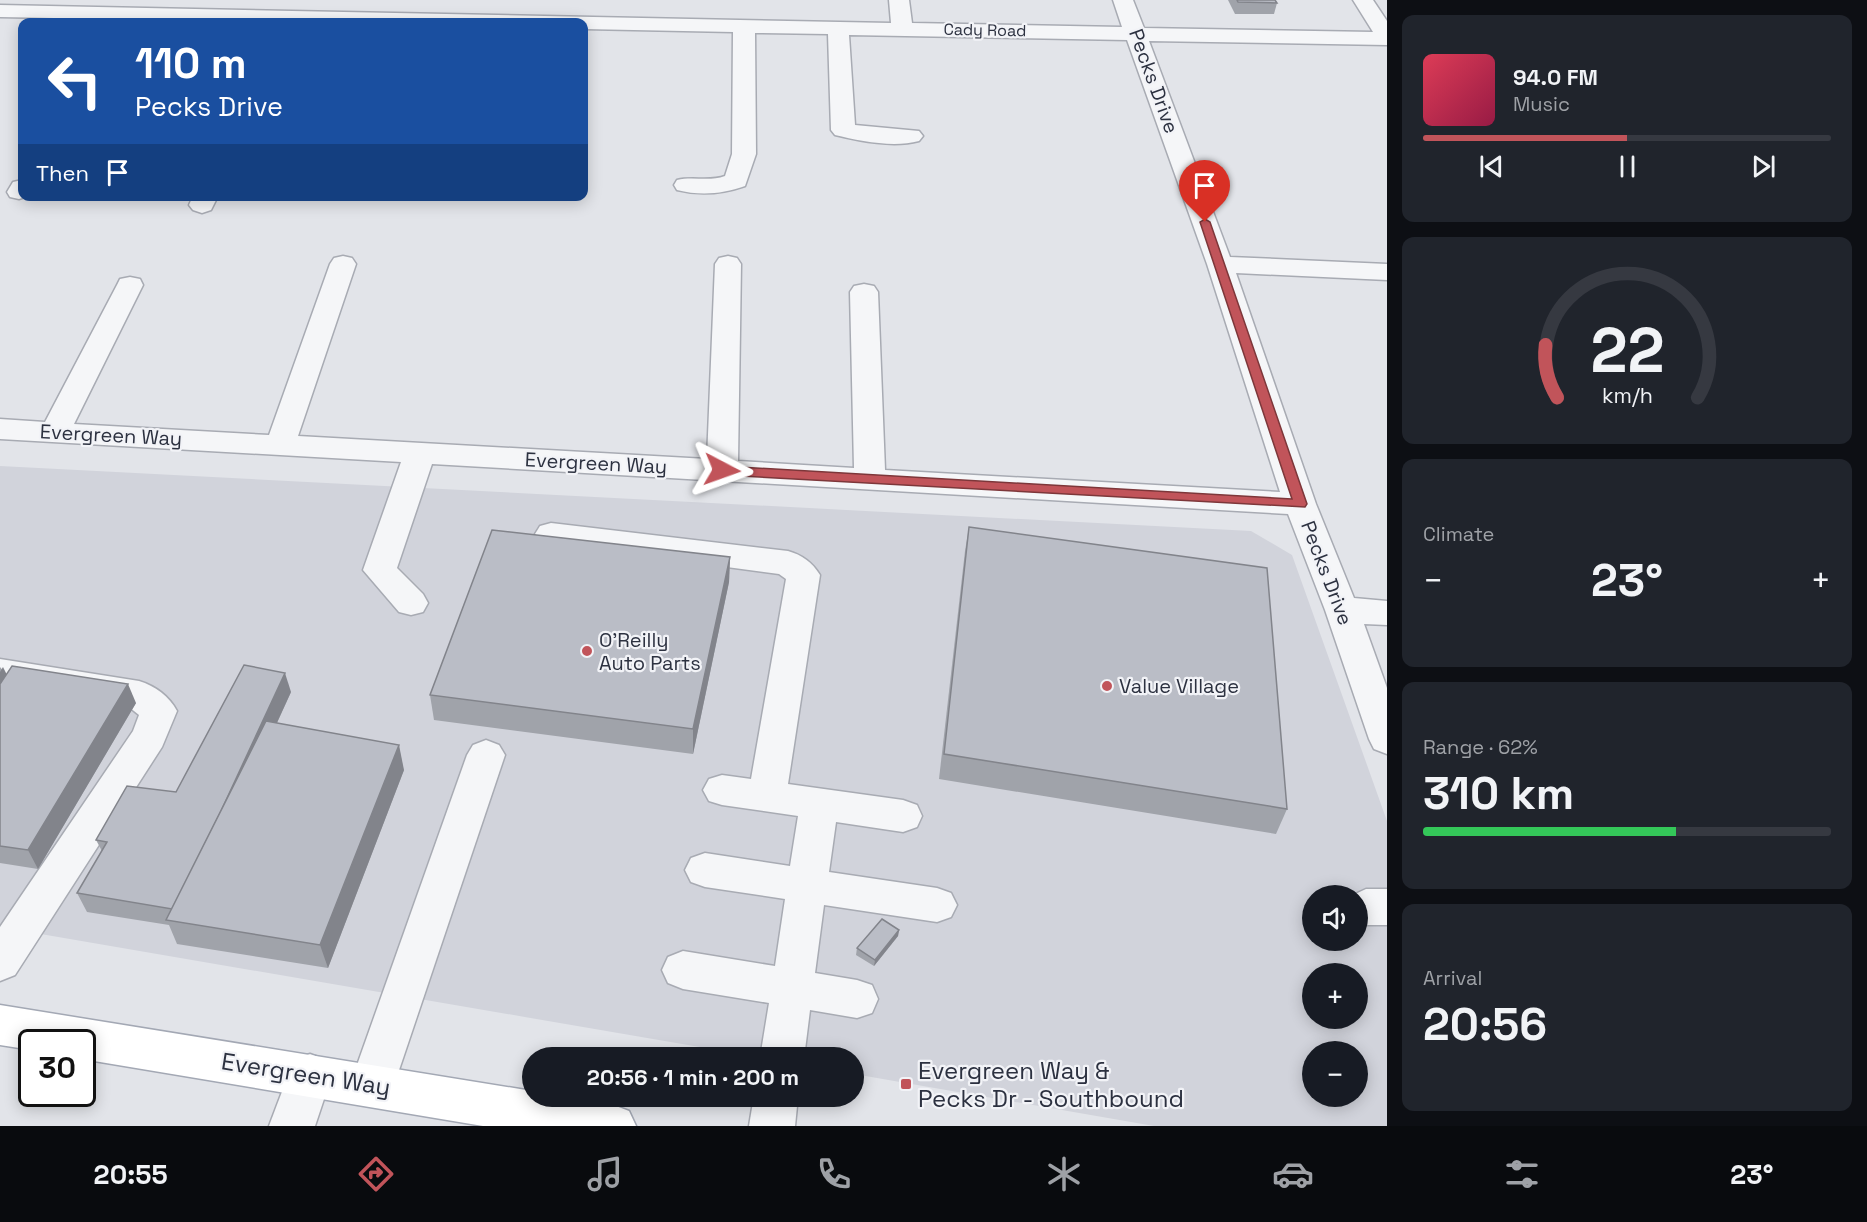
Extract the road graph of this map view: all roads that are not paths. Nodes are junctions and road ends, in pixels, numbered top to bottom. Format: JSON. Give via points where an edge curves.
{"nodes":[{"id":1,"x":393,"y":0,"type":"edge"},
{"id":2,"x":399,"y":0,"type":"edge"},
{"id":3,"x":561,"y":0,"type":"edge"},
{"id":4,"x":898,"y":0,"type":"edge"},
{"id":5,"x":1124,"y":0,"type":"edge"},
{"id":6,"x":1363,"y":0,"type":"edge"},
{"id":7,"x":74,"y":6,"type":"edge"},
{"id":8,"x":239,"y":8,"type":"edge"},
{"id":9,"x":1000,"y":9,"type":"dead end"},
{"id":10,"x":0,"y":11,"type":"edge"},
{"id":11,"x":149,"y":18,"type":"edge"},
{"id":12,"x":288,"y":18,"type":"edge"},
{"id":13,"x":373,"y":18,"type":"edge"},
{"id":14,"x":408,"y":18,"type":"edge"},
{"id":15,"x":554,"y":18,"type":"edge"},
{"id":16,"x":588,"y":22,"type":"edge"},
{"id":17,"x":744,"y":26,"type":"junction"},
{"id":18,"x":838,"y":27,"type":"junction"},
{"id":19,"x":902,"y":29,"type":"junction"},
{"id":20,"x":1006,"y":31,"type":"junction"},
{"id":21,"x":1136,"y":33,"type":"junction"},
{"id":22,"x":1387,"y":38,"type":"edge"},
{"id":23,"x":911,"y":136,"type":"dead end"},
{"id":24,"x":686,"y":186,"type":"dead end"},
{"id":25,"x":343,"y":264,"type":"dead end"},
{"id":26,"x":728,"y":264,"type":"dead end"},
{"id":27,"x":1220,"y":264,"type":"junction"},
{"id":28,"x":1387,"y":272,"type":"edge"},
{"id":29,"x":130,"y":285,"type":"dead end"},
{"id":30,"x":864,"y":292,"type":"dead end"},
{"id":31,"x":0,"y":429,"type":"edge"},
{"id":32,"x":55,"y":432,"type":"junction"},
{"id":33,"x":280,"y":445,"type":"junction"},
{"id":34,"x":420,"y":453,"type":"junction"},
{"id":35,"x":722,"y":470,"type":"junction"},
{"id":36,"x":870,"y":479,"type":"junction"},
{"id":37,"x":1300,"y":504,"type":"junction"},
{"id":38,"x":551,"y":534,"type":"edge"},
{"id":39,"x":411,"y":603,"type":"dead end"},
{"id":40,"x":1342,"y":610,"type":"junction"},
{"id":41,"x":1387,"y":613,"type":"edge"},
{"id":42,"x":0,"y":672,"type":"edge"},
{"id":43,"x":1387,"y":740,"type":"edge"},
{"id":44,"x":486,"y":755,"type":"dead end"},
{"id":45,"x":722,"y":790,"type":"dead end"},
{"id":46,"x":767,"y":796,"type":"junction"},
{"id":47,"x":819,"y":804,"type":"junction"},
{"id":48,"x":903,"y":816,"type":"dead end"},
{"id":49,"x":705,"y":870,"type":"dead end"},
{"id":50,"x":807,"y":885,"type":"junction"},
{"id":51,"x":937,"y":905,"type":"dead end"},
{"id":52,"x":0,"y":962,"type":"edge"},
{"id":53,"x":683,"y":970,"type":"dead end"},
{"id":54,"x":792,"y":988,"type":"junction"},
{"id":55,"x":857,"y":999,"type":"dead end"},
{"id":56,"x":0,"y":1025,"type":"edge"},
{"id":57,"x":784,"y":1047,"type":"edge"},
{"id":58,"x":310,"y":1075,"type":"junction"},
{"id":59,"x":372,"y":1085,"type":"junction"},
{"id":60,"x":775,"y":1107,"type":"edge"},
{"id":61,"x":292,"y":1126,"type":"edge"},
{"id":62,"x":613,"y":1126,"type":"edge"},
{"id":63,"x":772,"y":1126,"type":"edge"}],
"edges":[{"from":1,"to":13,"type":"street"},
{"from":2,"to":14,"type":"street"},
{"from":3,"to":15,"type":"street"},
{"from":4,"to":19,"type":"street"},
{"from":5,"to":21,"type":"street","name":"Pecks Drive"},
{"from":6,"to":22,"type":"street"},
{"from":7,"to":10,"type":"street","name":"Cady Road"},
{"from":7,"to":11,"type":"street","name":"Cady Road"},
{"from":8,"to":11,"type":"street","name":"Cady Road"},
{"from":8,"to":12,"type":"street","name":"Cady Road"},
{"from":9,"to":20,"type":"street"},
{"from":16,"to":17,"type":"street","name":"Cady Road"},
{"from":17,"to":18,"type":"street","name":"Cady Road","via":[[811,18]]},
{"from":17,"to":24,"type":"street","via":[[744,154],[736,181],[718,187]]},
{"from":18,"to":19,"type":"street","name":"Cady Road"},
{"from":18,"to":23,"type":"street","via":[[843,130]]},
{"from":19,"to":20,"type":"street","name":"Cady Road"},
{"from":20,"to":21,"type":"street","name":"Cady Road"},
{"from":21,"to":22,"type":"street","name":"Cady Road"},
{"from":21,"to":27,"type":"street","name":"Pecks Drive"},
{"from":25,"to":33,"type":"street"},
{"from":26,"to":35,"type":"street"},
{"from":27,"to":28,"type":"street"},
{"from":27,"to":37,"type":"street","name":"Pecks Drive"},
{"from":29,"to":32,"type":"street"},
{"from":30,"to":36,"type":"street"},
{"from":31,"to":32,"type":"street","name":"Evergreen Way"},
{"from":32,"to":33,"type":"street","name":"Evergreen Way"},
{"from":33,"to":34,"type":"street","name":"Evergreen Way"},
{"from":34,"to":35,"type":"street","name":"Evergreen Way"},
{"from":34,"to":39,"type":"street","via":[[380,570]]},
{"from":35,"to":36,"type":"street","name":"Evergreen Way"},
{"from":36,"to":37,"type":"street","name":"Evergreen Way"},
{"from":37,"to":40,"type":"street","name":"Pecks Drive"},
{"from":38,"to":46,"type":"street","via":[[788,563],[803,575]]},
{"from":40,"to":41,"type":"street"},
{"from":40,"to":43,"type":"street","name":"Pecks Drive"},
{"from":42,"to":52,"type":"street","via":[[139,695],[159,711],[149,736]]},
{"from":44,"to":59,"type":"street"},
{"from":45,"to":46,"type":"street"},
{"from":46,"to":47,"type":"street"},
{"from":47,"to":48,"type":"street"},
{"from":47,"to":50,"type":"street"},
{"from":49,"to":50,"type":"street"},
{"from":50,"to":51,"type":"street"},
{"from":50,"to":54,"type":"street"},
{"from":53,"to":54,"type":"street"},
{"from":54,"to":55,"type":"street"},
{"from":54,"to":57,"type":"street"},
{"from":56,"to":58,"type":"main road","name":"Evergreen Way"},
{"from":58,"to":59,"type":"main road","name":"Evergreen Way"},
{"from":58,"to":61,"type":"street"},
{"from":59,"to":62,"type":"main road","name":"Evergreen Way"},
{"from":60,"to":63,"type":"street"}]}
